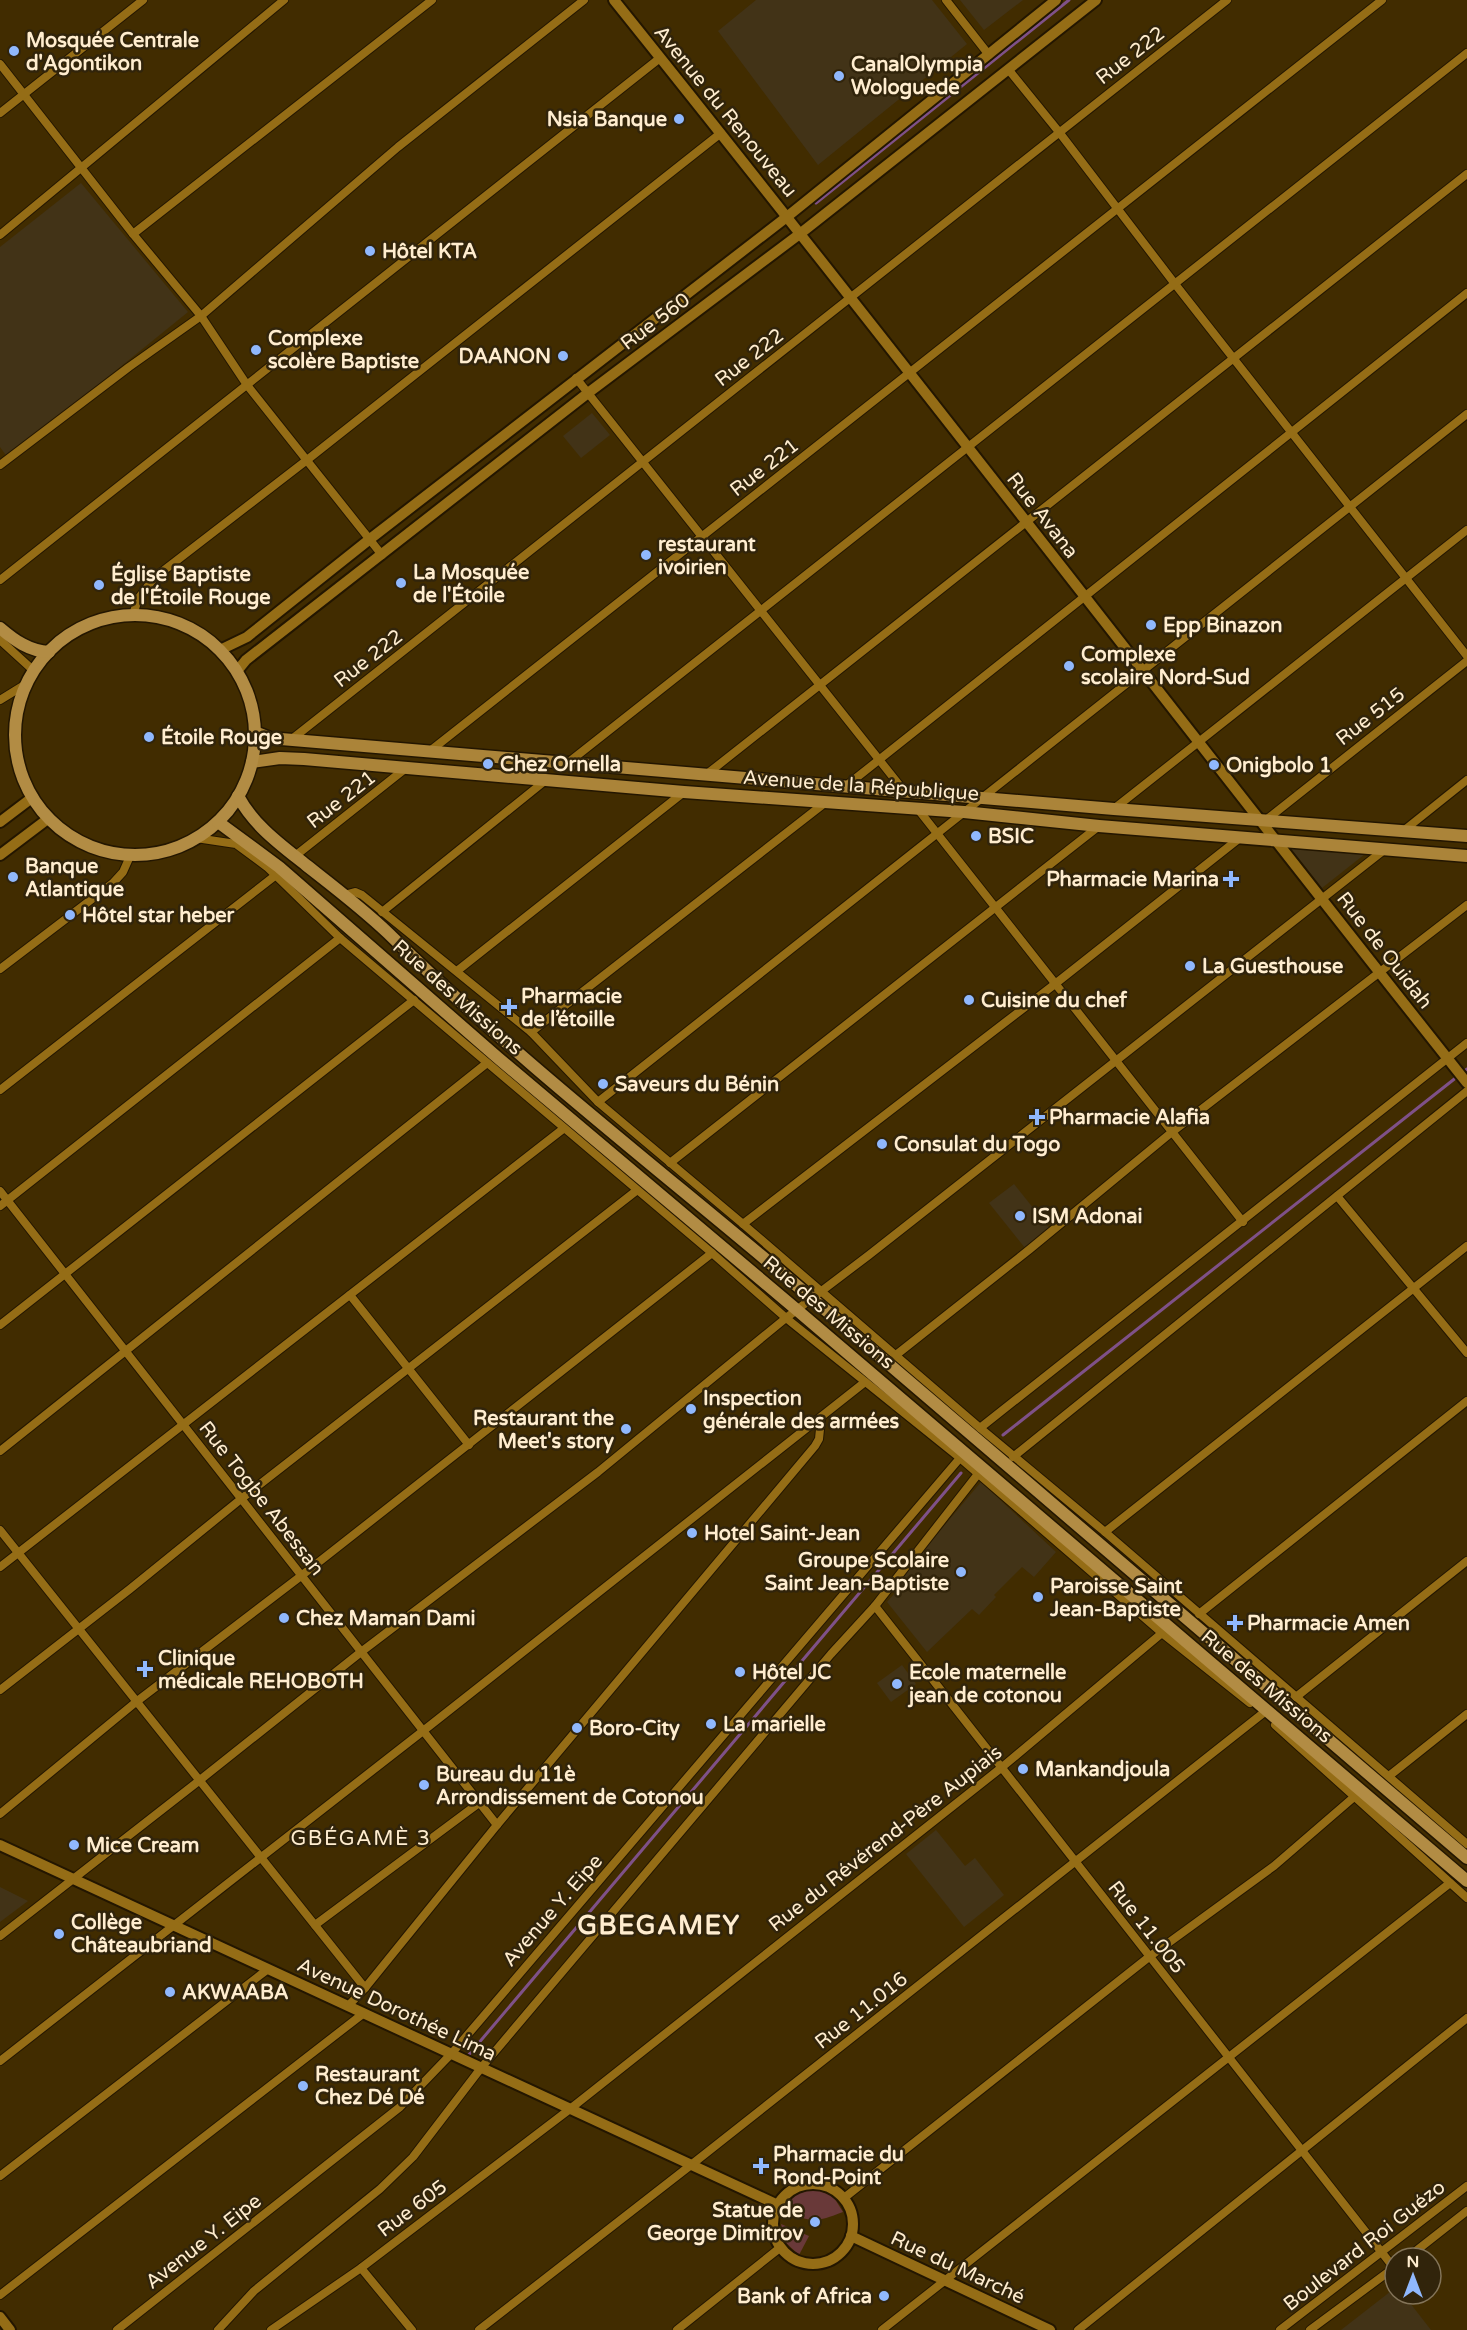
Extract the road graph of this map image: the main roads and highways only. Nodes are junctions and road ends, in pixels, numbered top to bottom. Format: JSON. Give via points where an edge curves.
{"nodes":[{"id":1,"x":614,"y":0,"type":"edge"},
{"id":2,"x":1056,"y":0,"type":"edge"},
{"id":3,"x":1096,"y":0,"type":"edge"},
{"id":4,"x":788,"y":216,"type":"junction"},
{"id":5,"x":801,"y":233,"type":"junction"},
{"id":6,"x":0,"y":628,"type":"edge"},
{"id":7,"x":220,"y":650,"type":"junction"},
{"id":8,"x":49,"y":652,"type":"junction"},
{"id":9,"x":237,"y":671,"type":"junction"},
{"id":10,"x":255,"y":732,"type":"junction"},
{"id":11,"x":252,"y":762,"type":"junction"},
{"id":12,"x":238,"y":796,"type":"junction"},
{"id":13,"x":33,"y":797,"type":"junction"},
{"id":14,"x":48,"y":818,"type":"junction"},
{"id":15,"x":1262,"y":820,"type":"junction"},
{"id":16,"x":0,"y":822,"type":"edge"},
{"id":17,"x":218,"y":822,"type":"junction"},
{"id":18,"x":1467,"y":836,"type":"edge"},
{"id":19,"x":1274,"y":840,"type":"junction"},
{"id":20,"x":0,"y":855,"type":"edge"},
{"id":21,"x":1467,"y":856,"type":"edge"},
{"id":22,"x":1467,"y":1083,"type":"edge"},
{"id":23,"x":0,"y":1845,"type":"edge"},
{"id":24,"x":1467,"y":1858,"type":"edge"},
{"id":25,"x":1467,"y":1881,"type":"edge"},
{"id":26,"x":778,"y":2205,"type":"junction"},
{"id":27,"x":851,"y":2236,"type":"junction"},
{"id":28,"x":0,"y":2317,"type":"edge"},
{"id":29,"x":10,"y":2330,"type":"edge"},
{"id":30,"x":1050,"y":2330,"type":"edge"}],
"edges":[{"from":1,"to":4,"type":"main road","name":"Avenue du Renouveau"},
{"from":2,"to":4,"type":"main road","name":"Rue 560"},
{"from":3,"to":5,"type":"main road","name":"Rue 560"},
{"from":4,"to":5,"type":"main road","name":"Avenue du Renouveau"},
{"from":4,"to":7,"type":"main road","name":"Rue 560","via":[[247,637]]},
{"from":5,"to":9,"type":"main road","name":"Rue 560","via":[[588,393],[246,660]]},
{"from":5,"to":15,"type":"main road","name":"Rue Avana"},
{"from":6,"to":8,"type":"highway","via":[[21,644]]},
{"from":7,"to":8,"type":"highway","via":[[180,624],[133,615],[89,625]]},
{"from":7,"to":9,"type":"highway"},
{"from":8,"to":13,"type":"highway","via":[[26,684],[17,714],[15,738],[20,768]]},
{"from":9,"to":10,"type":"highway","via":[[250,698]]},
{"from":10,"to":11,"type":"highway"},
{"from":10,"to":15,"type":"main road","name":"Avenue de la République","via":[[270,738]]},
{"from":11,"to":12,"type":"highway"},
{"from":11,"to":19,"type":"main road","name":"Avenue de la République","via":[[280,758]]},
{"from":12,"to":17,"type":"highway"},
{"from":12,"to":24,"type":"highway","name":"Rue des Missions","via":[[257,823],[371,917],[442,987],[568,1095],[816,1296]]},
{"from":13,"to":14,"type":"highway"},
{"from":13,"to":16,"type":"main road"},
{"from":14,"to":17,"type":"highway","via":[[86,844],[131,854],[165,850],[196,838]]},
{"from":14,"to":20,"type":"main road"},
{"from":15,"to":18,"type":"main road","name":"Avenue de la République"},
{"from":15,"to":19,"type":"main road","name":"Rue de Ouidah"},
{"from":17,"to":25,"type":"highway","name":"Rue des Missions","via":[[279,867],[498,1058]]},
{"from":19,"to":21,"type":"main road","name":"Avenue de la République"},
{"from":19,"to":22,"type":"main road","name":"Rue de Ouidah"},
{"from":23,"to":26,"type":"main road","name":"Avenue Dorothée Lima"},
{"from":26,"to":27,"type":"main road","via":[[789,2192],[809,2184],[826,2186],[844,2199],[853,2218]]},
{"from":26,"to":27,"type":"main road","via":[[774,2229],[781,2247],[800,2261],[820,2263],[837,2255]]},
{"from":27,"to":30,"type":"main road","name":"Rue du Marché"},
{"from":28,"to":29,"type":"main road"}]}
